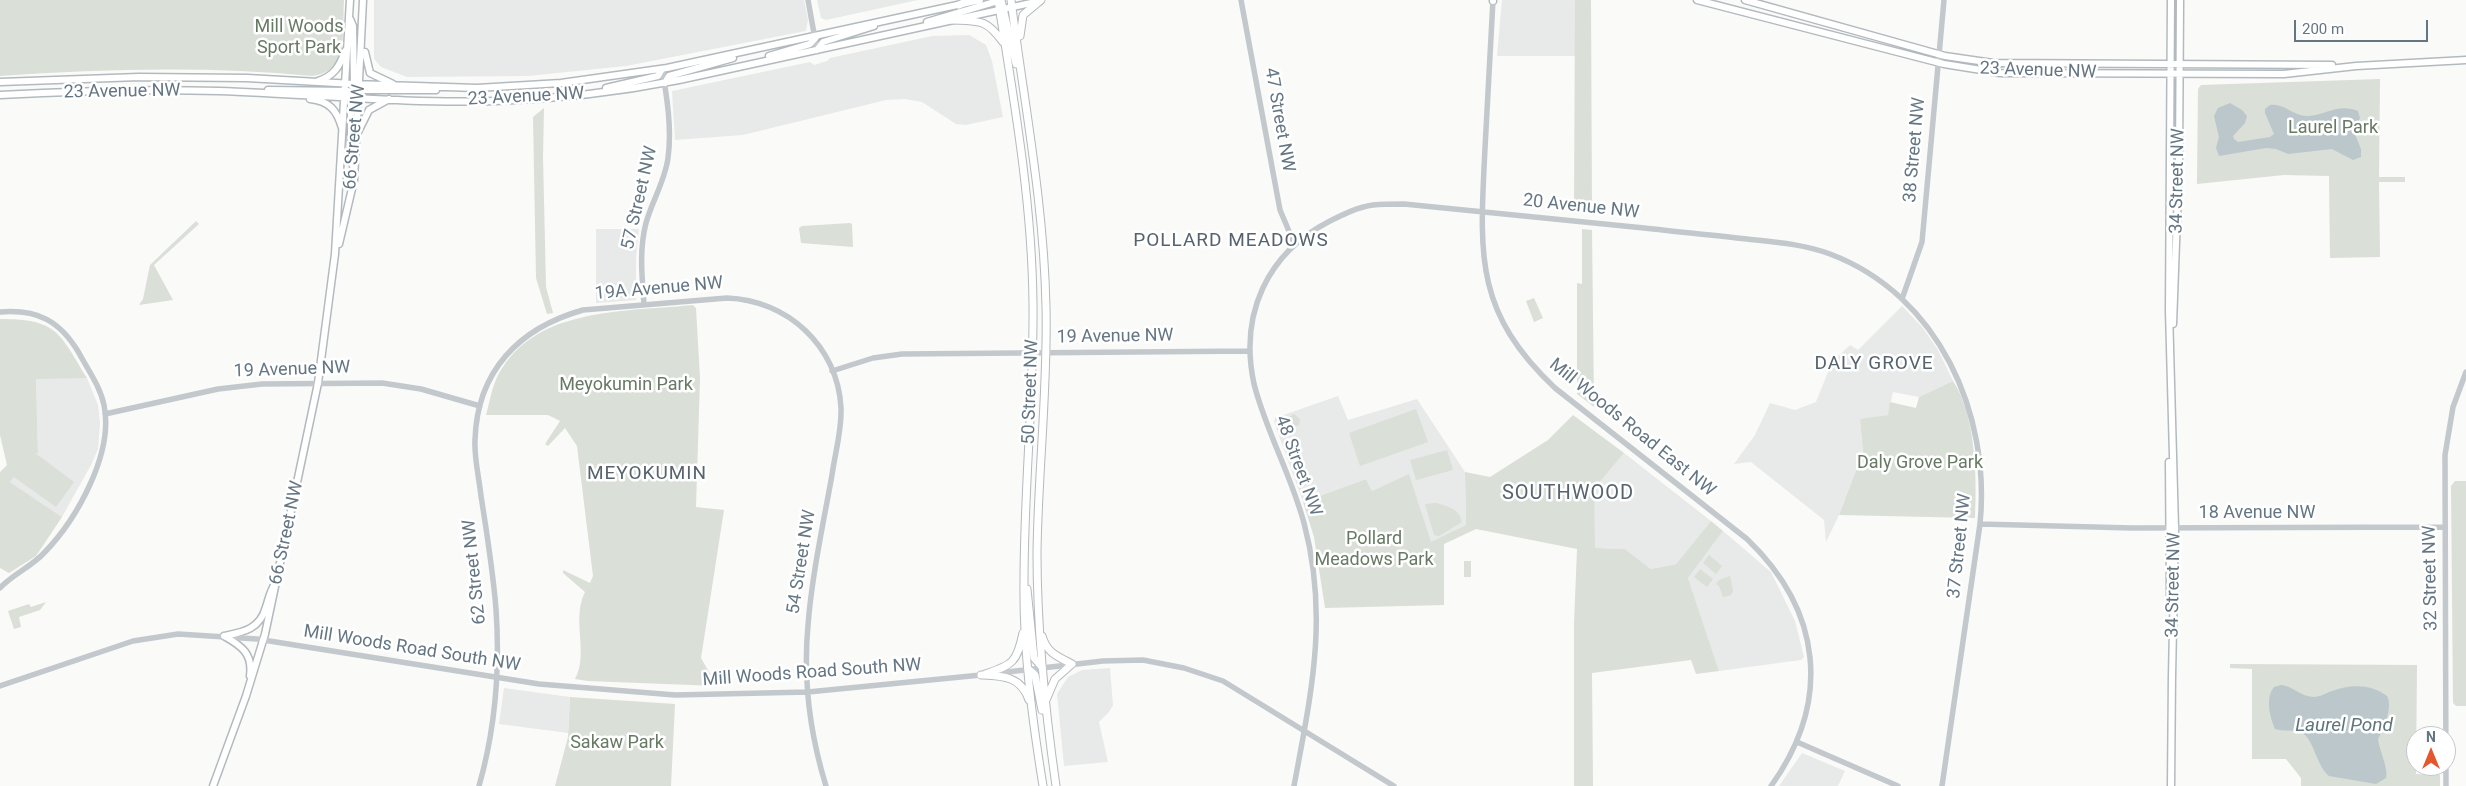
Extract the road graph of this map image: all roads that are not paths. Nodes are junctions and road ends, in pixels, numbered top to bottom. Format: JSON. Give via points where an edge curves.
{"nodes":[{"id":1,"x":350,"y":0,"type":"edge"},
{"id":2,"x":363,"y":0,"type":"edge"},
{"id":3,"x":808,"y":0,"type":"edge"},
{"id":4,"x":970,"y":0,"type":"edge"},
{"id":5,"x":980,"y":0,"type":"edge"},
{"id":6,"x":1042,"y":0,"type":"edge"},
{"id":7,"x":1241,"y":0,"type":"edge"},
{"id":8,"x":1493,"y":0,"type":"edge"},
{"id":9,"x":1697,"y":0,"type":"edge"},
{"id":10,"x":1745,"y":0,"type":"edge"},
{"id":11,"x":1944,"y":0,"type":"edge"},
{"id":12,"x":2171,"y":0,"type":"edge"},
{"id":13,"x":2180,"y":0,"type":"edge"},
{"id":14,"x":1005,"y":3,"type":"edge"},
{"id":15,"x":959,"y":5,"type":"junction"},
{"id":16,"x":349,"y":16,"type":"junction"},
{"id":17,"x":952,"y":20,"type":"junction"},
{"id":18,"x":885,"y":21,"type":"junction"},
{"id":19,"x":910,"y":29,"type":"junction"},
{"id":20,"x":362,"y":33,"type":"junction"},
{"id":21,"x":817,"y":36,"type":"junction"},
{"id":22,"x":348,"y":43,"type":"junction"},
{"id":23,"x":1004,"y":44,"type":"junction"},
{"id":24,"x":750,"y":50,"type":"junction"},
{"id":25,"x":817,"y":50,"type":"junction"},
{"id":26,"x":1019,"y":54,"type":"junction"},
{"id":27,"x":1938,"y":54,"type":"junction"},
{"id":28,"x":2466,"y":60,"type":"edge"},
{"id":29,"x":1938,"y":62,"type":"junction"},
{"id":30,"x":750,"y":64,"type":"junction"},
{"id":31,"x":2171,"y":66,"type":"junction"},
{"id":32,"x":2180,"y":66,"type":"junction"},
{"id":33,"x":2356,"y":66,"type":"junction"},
{"id":34,"x":662,"y":69,"type":"junction"},
{"id":35,"x":2171,"y":74,"type":"junction"},
{"id":36,"x":2180,"y":74,"type":"junction"},
{"id":37,"x":0,"y":82,"type":"edge"},
{"id":38,"x":312,"y":82,"type":"junction"},
{"id":39,"x":665,"y":83,"type":"junction"},
{"id":40,"x":346,"y":84,"type":"junction"},
{"id":41,"x":396,"y":86,"type":"junction"},
{"id":42,"x":477,"y":88,"type":"junction"},
{"id":43,"x":1024,"y":88,"type":"junction"},
{"id":44,"x":353,"y":92,"type":"junction"},
{"id":45,"x":257,"y":93,"type":"junction"},
{"id":46,"x":292,"y":94,"type":"junction"},
{"id":47,"x":588,"y":94,"type":"junction"},
{"id":48,"x":0,"y":96,"type":"edge"},
{"id":49,"x":391,"y":99,"type":"junction"},
{"id":50,"x":343,"y":133,"type":"junction"},
{"id":51,"x":356,"y":135,"type":"junction"},
{"id":52,"x":355,"y":169,"type":"junction"},
{"id":53,"x":1482,"y":212,"type":"junction"},
{"id":54,"x":1294,"y":243,"type":"junction"},
{"id":55,"x":333,"y":273,"type":"junction"},
{"id":56,"x":1268,"y":278,"type":"joint"},
{"id":57,"x":1902,"y":299,"type":"junction"},
{"id":58,"x":644,"y":304,"type":"junction"},
{"id":59,"x":0,"y":312,"type":"edge"},
{"id":60,"x":819,"y":346,"type":"joint"},
{"id":61,"x":1250,"y":351,"type":"junction"},
{"id":62,"x":1033,"y":353,"type":"junction"},
{"id":63,"x":1046,"y":353,"type":"junction"},
{"id":64,"x":502,"y":360,"type":"joint"},
{"id":65,"x":2170,"y":363,"type":"junction"},
{"id":66,"x":832,"y":371,"type":"junction"},
{"id":67,"x":2466,"y":372,"type":"edge"},
{"id":68,"x":318,"y":383,"type":"junction"},
{"id":69,"x":480,"y":406,"type":"junction"},
{"id":70,"x":105,"y":414,"type":"junction"},
{"id":71,"x":1980,"y":524,"type":"junction"},
{"id":72,"x":2172,"y":528,"type":"junction"},
{"id":73,"x":2445,"y":528,"type":"junction"},
{"id":74,"x":277,"y":581,"type":"junction"},
{"id":75,"x":1024,"y":582,"type":"junction"},
{"id":76,"x":0,"y":588,"type":"edge"},
{"id":77,"x":1025,"y":623,"type":"junction"},
{"id":78,"x":1039,"y":624,"type":"junction"},
{"id":79,"x":224,"y":636,"type":"junction"},
{"id":80,"x":263,"y":640,"type":"junction"},
{"id":81,"x":1072,"y":664,"type":"junction"},
{"id":82,"x":1042,"y":667,"type":"junction"},
{"id":83,"x":1028,"y":669,"type":"junction"},
{"id":84,"x":981,"y":675,"type":"junction"},
{"id":85,"x":496,"y":678,"type":"junction"},
{"id":86,"x":0,"y":686,"type":"edge"},
{"id":87,"x":808,"y":692,"type":"junction"},
{"id":88,"x":247,"y":693,"type":"junction"},
{"id":89,"x":1045,"y":702,"type":"junction"},
{"id":90,"x":1035,"y":726,"type":"junction"},
{"id":91,"x":1047,"y":728,"type":"junction"},
{"id":92,"x":1305,"y":730,"type":"junction"},
{"id":93,"x":1797,"y":742,"type":"junction"},
{"id":94,"x":213,"y":786,"type":"edge"},
{"id":95,"x":478,"y":786,"type":"edge"},
{"id":96,"x":826,"y":786,"type":"edge"},
{"id":97,"x":1043,"y":786,"type":"edge"},
{"id":98,"x":1056,"y":786,"type":"edge"},
{"id":99,"x":1294,"y":786,"type":"edge"},
{"id":100,"x":1394,"y":786,"type":"edge"},
{"id":101,"x":1771,"y":786,"type":"edge"},
{"id":102,"x":1898,"y":786,"type":"edge"},
{"id":103,"x":1942,"y":786,"type":"edge"},
{"id":104,"x":2171,"y":786,"type":"edge"},
{"id":105,"x":2446,"y":786,"type":"edge"}],
"edges":[{"from":1,"to":16,"type":"main road","name":"66 Street NW"},
{"from":2,"to":20,"type":"main road","name":"66 Street NW"},
{"from":3,"to":21,"type":"street"},
{"from":4,"to":15,"type":"main road"},
{"from":5,"to":15,"type":"main road","name":"23 Avenue NW"},
{"from":6,"to":14,"type":"main road","name":"23 Avenue NW"},
{"from":6,"to":26,"type":"main road","via":[[1023,15]]},
{"from":7,"to":54,"type":"street","name":"47 Street NW","via":[[1280,210]]},
{"from":8,"to":53,"type":"street","name":"Mill Woods Road East NW"},
{"from":9,"to":29,"type":"main road","name":"23 Avenue NW"},
{"from":10,"to":27,"type":"main road","name":"23 Avenue NW"},
{"from":11,"to":27,"type":"street","name":"38 Street NW"},
{"from":12,"to":31,"type":"main road","name":"34 Street NW"},
{"from":13,"to":32,"type":"main road","name":"34 Street NW"},
{"from":14,"to":17,"type":"main road","name":"23 Avenue NW"},
{"from":14,"to":19,"type":"main road"},
{"from":14,"to":23,"type":"main road","name":"50 Street NW"},
{"from":14,"to":26,"type":"main road","name":"50 Street NW"},
{"from":14,"to":43,"type":"main road"},
{"from":15,"to":18,"type":"main road","name":"23 Avenue NW"},
{"from":16,"to":22,"type":"main road","name":"66 Street NW"},
{"from":16,"to":44,"type":"main road","via":[[353,26]]},
{"from":17,"to":19,"type":"main road","name":"23 Avenue NW"},
{"from":17,"to":23,"type":"main road","via":[[986,23]]},
{"from":18,"to":21,"type":"main road","name":"23 Avenue NW"},
{"from":18,"to":25,"type":"main road","via":[[823,42]]},
{"from":19,"to":25,"type":"main road","name":"23 Avenue NW"},
{"from":20,"to":41,"type":"main road","via":[[370,73]]},
{"from":20,"to":44,"type":"main road","name":"66 Street NW"},
{"from":21,"to":24,"type":"main road","name":"23 Avenue NW"},
{"from":21,"to":25,"type":"street"},
{"from":21,"to":30,"type":"main road","via":[[810,44]]},
{"from":22,"to":38,"type":"main road","via":[[338,68],[330,76]]},
{"from":22,"to":40,"type":"main road","name":"66 Street NW"},
{"from":23,"to":62,"type":"main road","name":"50 Street NW","via":[[1026,192]]},
{"from":24,"to":34,"type":"main road","name":"23 Avenue NW"},
{"from":24,"to":39,"type":"main road","via":[[669,76]]},
{"from":25,"to":30,"type":"main road","name":"23 Avenue NW"},
{"from":26,"to":43,"type":"main road","name":"50 Street NW"},
{"from":27,"to":29,"type":"street","name":"38 Street NW"},
{"from":27,"to":31,"type":"main road","name":"23 Avenue NW","via":[[2009,64]]},
{"from":28,"to":33,"type":"main road","name":"23 Avenue NW"},
{"from":29,"to":35,"type":"main road","name":"23 Avenue NW","via":[[2000,73]]},
{"from":29,"to":57,"type":"street","name":"38 Street NW","via":[[1922,242]]},
{"from":30,"to":39,"type":"main road","name":"23 Avenue NW"},
{"from":31,"to":32,"type":"main road","name":"23 Avenue NW"},
{"from":31,"to":35,"type":"main road","name":"34 Street NW"},
{"from":32,"to":33,"type":"main road","name":"23 Avenue NW"},
{"from":32,"to":36,"type":"main road","name":"34 Street NW"},
{"from":33,"to":36,"type":"main road","name":"23 Avenue NW","via":[[2284,74]]},
{"from":34,"to":39,"type":"street","name":"57 Street NW"},
{"from":34,"to":42,"type":"main road","name":"23 Avenue NW","via":[[561,83]]},
{"from":34,"to":47,"type":"main road","via":[[658,76]]},
{"from":35,"to":36,"type":"main road","name":"23 Avenue NW"},
{"from":35,"to":65,"type":"main road","name":"34 Street NW"},
{"from":36,"to":65,"type":"main road","name":"34 Street NW","via":[[2178,228]]},
{"from":37,"to":38,"type":"main road","name":"23 Avenue NW","via":[[139,77]]},
{"from":38,"to":40,"type":"main road","name":"23 Avenue NW"},
{"from":39,"to":47,"type":"main road","name":"23 Avenue NW"},
{"from":39,"to":58,"type":"street","name":"57 Street NW","via":[[668,157],[642,238]]},
{"from":40,"to":44,"type":"main road","name":"66 Street NW"},
{"from":41,"to":42,"type":"main road","name":"23 Avenue NW"},
{"from":41,"to":44,"type":"main road","name":"23 Avenue NW"},
{"from":42,"to":44,"type":"main road"},
{"from":43,"to":63,"type":"main road","name":"50 Street NW","via":[[1042,231]]},
{"from":44,"to":45,"type":"main road","via":[[286,89]]},
{"from":44,"to":46,"type":"main road","name":"23 Avenue NW"},
{"from":44,"to":49,"type":"main road","name":"23 Avenue NW"},
{"from":44,"to":50,"type":"main road","name":"66 Street NW"},
{"from":44,"to":51,"type":"main road","name":"66 Street NW"},
{"from":44,"to":52,"type":"main road","via":[[351,160]]},
{"from":45,"to":46,"type":"main road","name":"23 Avenue NW"},
{"from":45,"to":48,"type":"main road","name":"23 Avenue NW","via":[[106,91]]},
{"from":46,"to":50,"type":"main road","via":[[330,105],[339,118]]},
{"from":47,"to":49,"type":"main road","name":"23 Avenue NW","via":[[494,101]]},
{"from":49,"to":51,"type":"main road","via":[[369,110]]},
{"from":50,"to":55,"type":"main road","name":"66 Street NW"},
{"from":51,"to":52,"type":"main road","name":"66 Street NW"},
{"from":52,"to":55,"type":"main road","name":"66 Street NW"},
{"from":53,"to":54,"type":"street","name":"20 Avenue NW","via":[[1404,204],[1374,205],[1350,211],[1313,229]]},
{"from":53,"to":57,"type":"street","name":"20 Avenue NW","via":[[1804,246],[1831,254],[1877,278]]},
{"from":53,"to":93,"type":"street","name":"Mill Woods Road East NW","via":[[1482,255],[1492,296],[1509,334],[1533,367],[1555,388],[1747,539],[1780,574],[1794,598],[1808,648],[1810,693]]},
{"from":54,"to":56,"type":"street","name":"20 Avenue NW"},
{"from":55,"to":68,"type":"main road","name":"66 Street NW"},
{"from":56,"to":61,"type":"street","name":"48 Street NW","via":[[1256,301],[1251,321]]},
{"from":57,"to":71,"type":"street","name":"37 Street NW","via":[[1942,346],[1967,400],[1981,466]]},
{"from":58,"to":60,"type":"street","name":"19A Avenue NW","via":[[719,298],[756,302],[792,318]]},
{"from":58,"to":64,"type":"street","name":"19A Avenue NW","via":[[583,310],[552,320],[527,334]]},
{"from":59,"to":70,"type":"street","via":[[41,316],[64,331],[94,380]]},
{"from":60,"to":66,"type":"street","name":"54 Street NW"},
{"from":61,"to":63,"type":"street","name":"19 Avenue NW"},
{"from":61,"to":92,"type":"street","name":"48 Street NW","via":[[1255,390],[1294,490],[1313,565],[1317,648]]},
{"from":62,"to":63,"type":"street","name":"19 Avenue NW"},
{"from":62,"to":66,"type":"street","name":"19 Avenue NW","via":[[887,355]]},
{"from":62,"to":75,"type":"main road","name":"50 Street NW"},
{"from":63,"to":78,"type":"main road","name":"50 Street NW","via":[[1038,550]]},
{"from":64,"to":69,"type":"street","name":"62 Street NW","via":[[489,380]]},
{"from":65,"to":72,"type":"main road","name":"34 Street NW"},
{"from":66,"to":87,"type":"street","name":"54 Street NW","via":[[840,399],[840,423],[809,610]]},
{"from":67,"to":73,"type":"street","name":"32 Street NW","via":[[2446,436]]},
{"from":68,"to":69,"type":"street","name":"19 Avenue NW","via":[[370,382],[405,386]]},
{"from":68,"to":70,"type":"street","name":"19 Avenue NW","via":[[218,389]]},
{"from":68,"to":74,"type":"main road","name":"66 Street NW"},
{"from":69,"to":85,"type":"street","name":"62 Street NW","via":[[475,447],[494,589]]},
{"from":70,"to":76,"type":"street","via":[[102,454],[77,507],[44,553]]},
{"from":71,"to":72,"type":"street","name":"18 Avenue NW"},
{"from":71,"to":103,"type":"street","name":"37 Street NW"},
{"from":72,"to":73,"type":"street","name":"18 Avenue NW"},
{"from":72,"to":104,"type":"main road","name":"34 Street NW"},
{"from":73,"to":105,"type":"street","name":"32 Street NW"},
{"from":74,"to":79,"type":"main road","via":[[270,590],[264,615],[255,627]]},
{"from":74,"to":80,"type":"main road","name":"66 Street NW"},
{"from":75,"to":77,"type":"main road","name":"50 Street NW"},
{"from":75,"to":82,"type":"main road","via":[[1028,591],[1034,658]]},
{"from":77,"to":83,"type":"main road","name":"50 Street NW"},
{"from":77,"to":84,"type":"main road","via":[[1020,650],[1014,662]]},
{"from":78,"to":81,"type":"main road","via":[[1050,652]]},
{"from":78,"to":82,"type":"main road","name":"50 Street NW"},
{"from":79,"to":80,"type":"street","name":"Mill Woods Road South NW"},
{"from":79,"to":86,"type":"street","name":"Mill Woods Road South NW","via":[[178,634],[133,641]]},
{"from":79,"to":88,"type":"main road","via":[[240,645],[248,655],[251,668]]},
{"from":80,"to":85,"type":"street","name":"Mill Woods Road South NW"},
{"from":80,"to":88,"type":"main road","name":"66 Street NW"},
{"from":81,"to":82,"type":"street","name":"Mill Woods Road South NW"},
{"from":81,"to":89,"type":"main road","via":[[1054,679]]},
{"from":81,"to":92,"type":"street","name":"Mill Woods Road South NW","via":[[1143,660],[1196,671],[1236,688]]},
{"from":82,"to":83,"type":"street","name":"Mill Woods Road South NW"},
{"from":82,"to":89,"type":"main road","name":"50 Street NW"},
{"from":83,"to":84,"type":"street","name":"Mill Woods Road South NW"},
{"from":83,"to":90,"type":"main road","name":"50 Street NW"},
{"from":83,"to":91,"type":"main road","via":[[1035,675]]},
{"from":84,"to":87,"type":"street","name":"Mill Woods Road South NW"},
{"from":84,"to":90,"type":"main road","via":[[1005,676],[1021,685]]},
{"from":85,"to":87,"type":"street","name":"Mill Woods Road South NW","via":[[643,694]]},
{"from":85,"to":95,"type":"street","name":"62 Street NW"},
{"from":87,"to":96,"type":"street","name":"54 Street NW","via":[[813,735]]},
{"from":88,"to":94,"type":"main road","name":"66 Street NW"},
{"from":89,"to":91,"type":"main road","name":"50 Street NW"},
{"from":90,"to":97,"type":"main road","name":"50 Street NW"},
{"from":91,"to":98,"type":"main road","name":"50 Street NW"},
{"from":92,"to":99,"type":"street","name":"48 Street NW"},
{"from":92,"to":100,"type":"street","name":"Mill Woods Road South NW"},
{"from":93,"to":101,"type":"street","name":"Mill Woods Road East NW"},
{"from":93,"to":102,"type":"street"}]}
